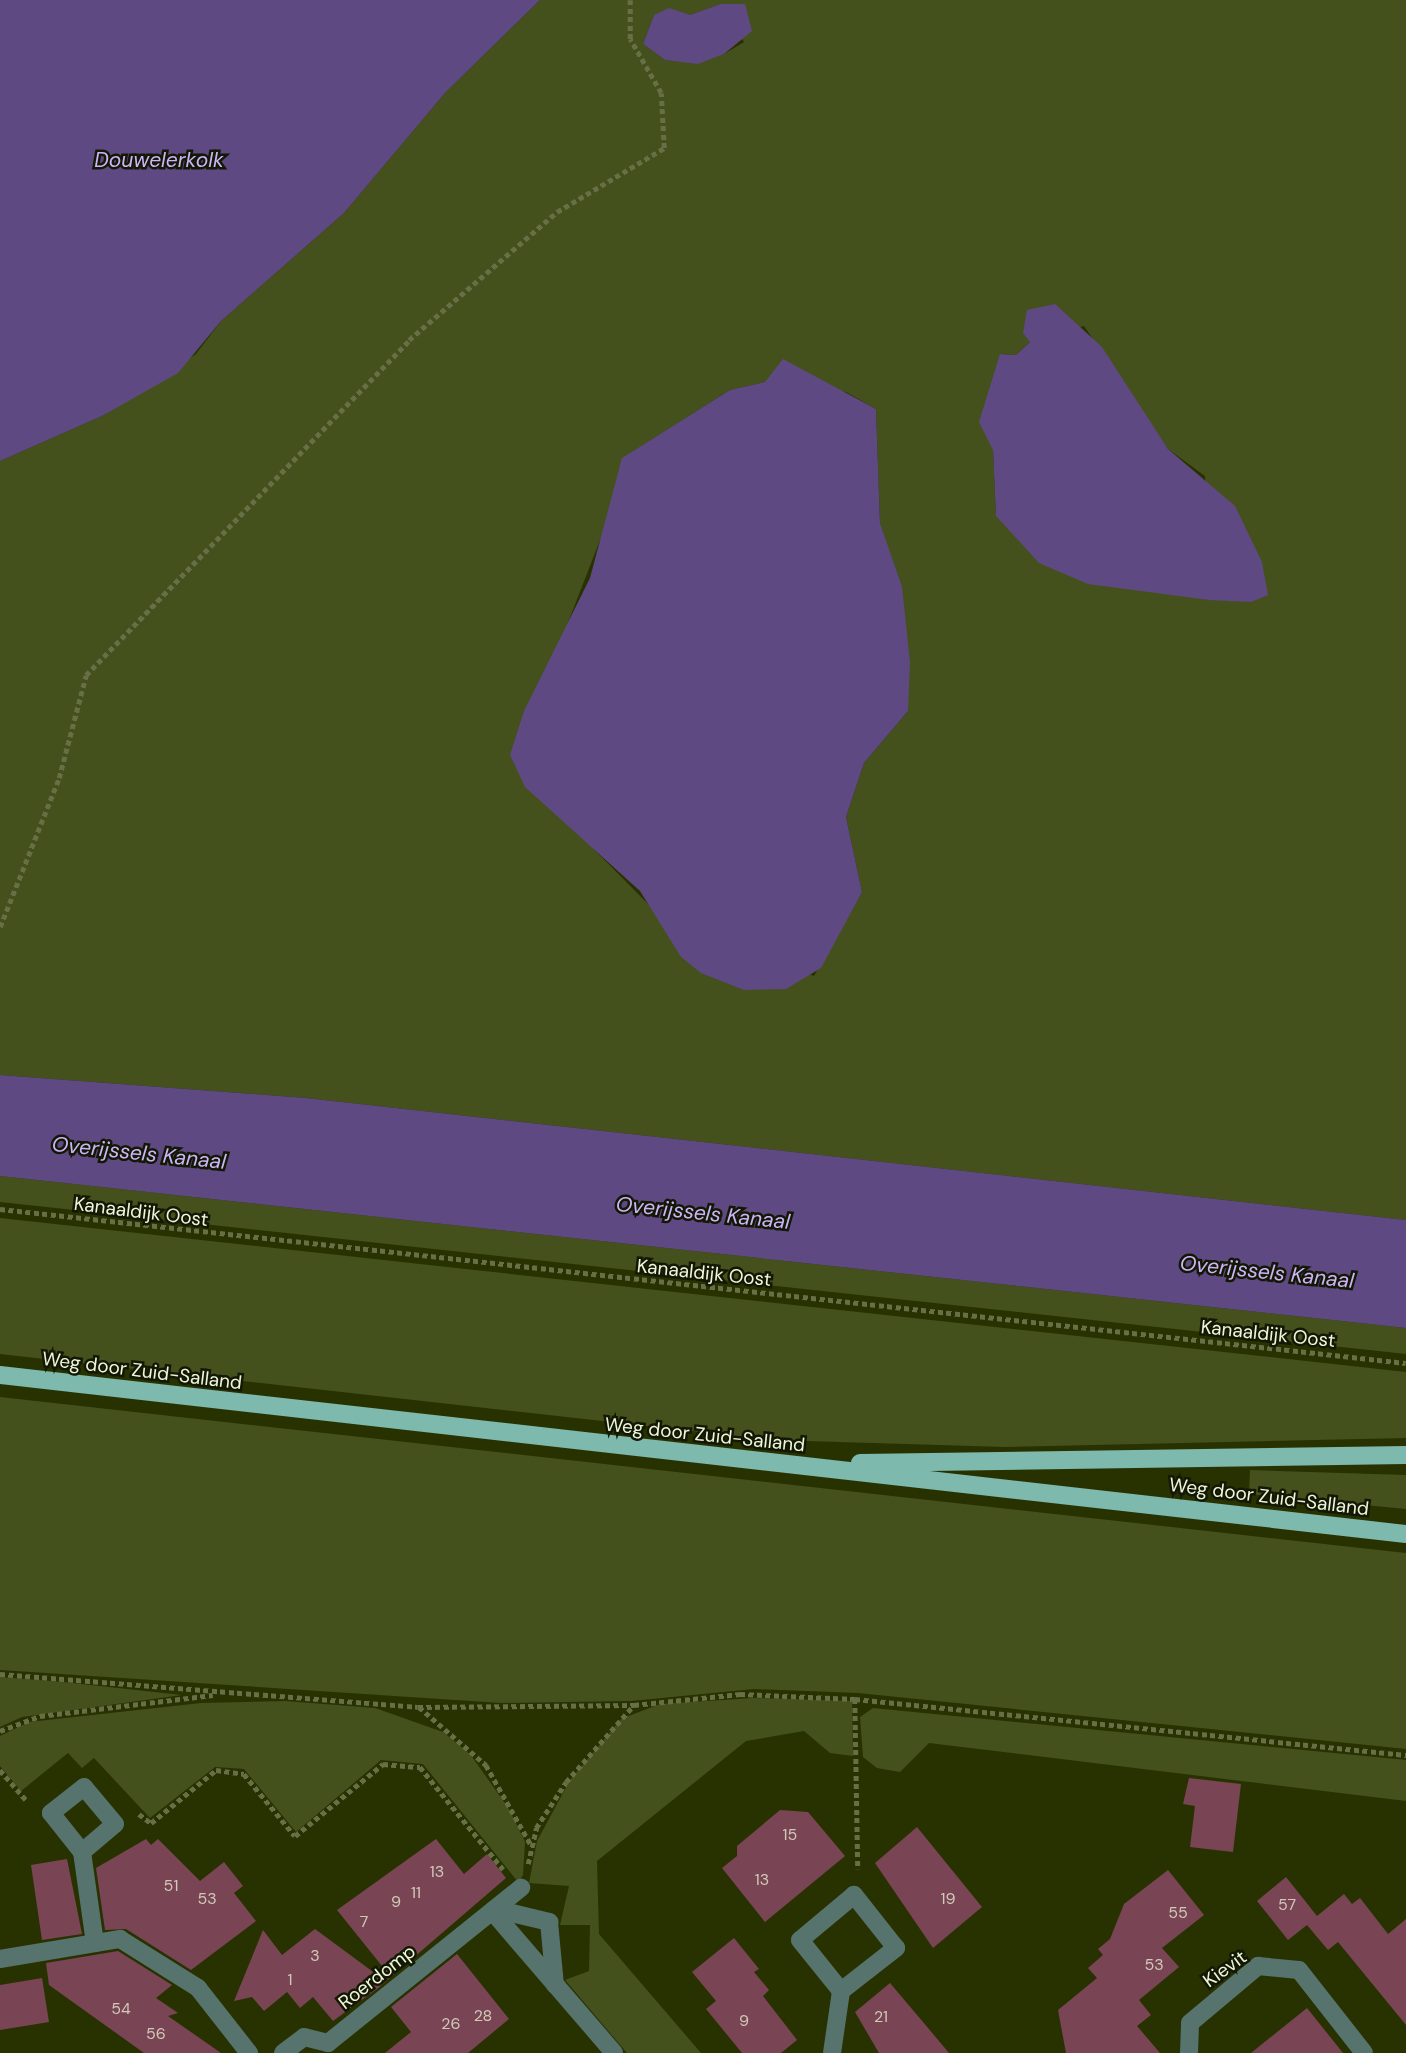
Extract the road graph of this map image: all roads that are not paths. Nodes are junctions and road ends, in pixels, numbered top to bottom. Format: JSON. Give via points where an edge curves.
{"nodes":[{"id":1,"x":0,"y":1376,"type":"edge"},
{"id":2,"x":1406,"y":1455,"type":"edge"},
{"id":3,"x":765,"y":1463,"type":"junction"},
{"id":4,"x":1406,"y":1534,"type":"edge"},
{"id":5,"x":82,"y":1852,"type":"junction"},
{"id":6,"x":520,"y":1888,"type":"road end"},
{"id":7,"x":493,"y":1910,"type":"junction"},
{"id":8,"x":95,"y":1943,"type":"junction"},
{"id":9,"x":0,"y":1959,"type":"edge"},
{"id":10,"x":555,"y":1985,"type":"junction"},
{"id":11,"x":841,"y":1991,"type":"junction"},
{"id":12,"x":249,"y":2053,"type":"edge"},
{"id":13,"x":283,"y":2053,"type":"edge"},
{"id":14,"x":614,"y":2053,"type":"edge"},
{"id":15,"x":832,"y":2053,"type":"edge"},
{"id":16,"x":1189,"y":2053,"type":"edge"},
{"id":17,"x":1364,"y":2053,"type":"edge"}],
"edges":[{"from":1,"to":3,"type":"main road","name":"Weg door Zuid-Salland"},
{"from":2,"to":3,"type":"main road"},
{"from":3,"to":4,"type":"main road","name":"Weg door Zuid-Salland"},
{"from":5,"to":5,"type":"street","via":[[51,1813],[84,1787],[116,1824]]},
{"from":5,"to":8,"type":"street"},
{"from":6,"to":7,"type":"street","name":"Roerdomp"},
{"from":7,"to":10,"type":"street"},
{"from":7,"to":10,"type":"street","via":[[549,1922]]},
{"from":7,"to":13,"type":"street","name":"Roerdomp","via":[[328,2043],[304,2037]]},
{"from":8,"to":9,"type":"street"},
{"from":8,"to":12,"type":"street","via":[[120,1939],[198,1989]]},
{"from":10,"to":14,"type":"street"},
{"from":11,"to":11,"type":"street","via":[[896,1948],[855,1895],[800,1940]]},
{"from":11,"to":15,"type":"street"},
{"from":16,"to":17,"type":"street","name":"Kievit","via":[[1190,2023],[1258,1966],[1299,1970]]}]}
